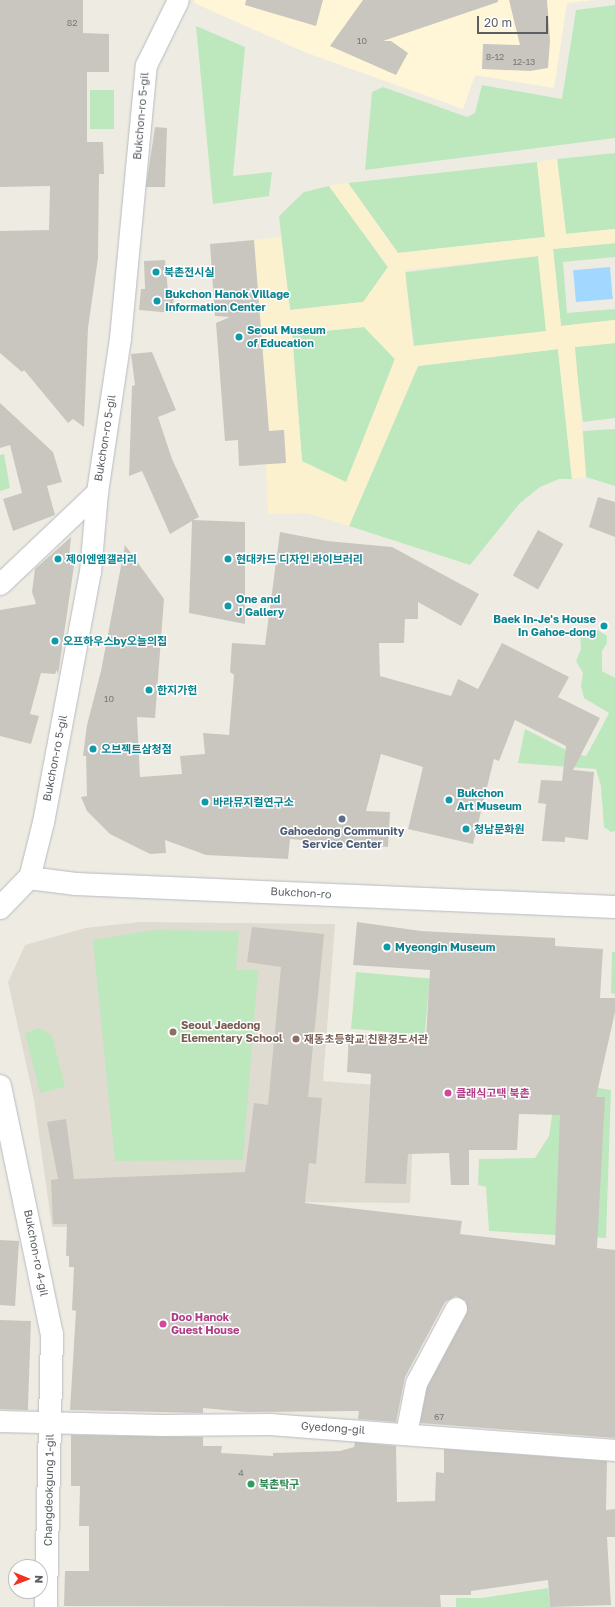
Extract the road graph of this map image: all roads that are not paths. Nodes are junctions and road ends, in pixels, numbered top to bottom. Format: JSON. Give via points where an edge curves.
{"nodes":[{"id":1,"x":178,"y":0,"type":"edge"},
{"id":2,"x":97,"y":492,"type":"junction"},
{"id":3,"x":0,"y":584,"type":"edge"},
{"id":4,"x":29,"y":878,"type":"junction"},
{"id":5,"x":615,"y":907,"type":"edge"},
{"id":6,"x":0,"y":908,"type":"edge"},
{"id":7,"x":0,"y":1086,"type":"edge"},
{"id":8,"x":456,"y":1308,"type":"dead end"},
{"id":9,"x":0,"y":1420,"type":"edge"},
{"id":10,"x":50,"y":1422,"type":"junction"},
{"id":11,"x":406,"y":1433,"type":"junction"},
{"id":12,"x":615,"y":1450,"type":"edge"},
{"id":13,"x":46,"y":1607,"type":"edge"}],
"edges":[{"from":1,"to":2,"type":"street","name":"Bukchon-ro 5-gil","via":[[146,65],[120,338]]},
{"from":2,"to":3,"type":"street"},
{"from":2,"to":4,"type":"street","name":"Bukchon-ro 5-gil","via":[[90,572],[43,822]]},
{"from":4,"to":5,"type":"street","name":"Bukchon-ro","via":[[76,884]]},
{"from":4,"to":6,"type":"street"},
{"from":7,"to":10,"type":"street","name":"Bukchon-ro 4-gil","via":[[52,1334]]},
{"from":8,"to":11,"type":"street","via":[[416,1383]]},
{"from":9,"to":10,"type":"street","name":"Gyedong-gil"},
{"from":10,"to":11,"type":"street","name":"Gyedong-gil","via":[[270,1424]]},
{"from":10,"to":13,"type":"street","name":"Changdeokgung 1-gil"},
{"from":11,"to":12,"type":"street","name":"Gyedong-gil"}]}
